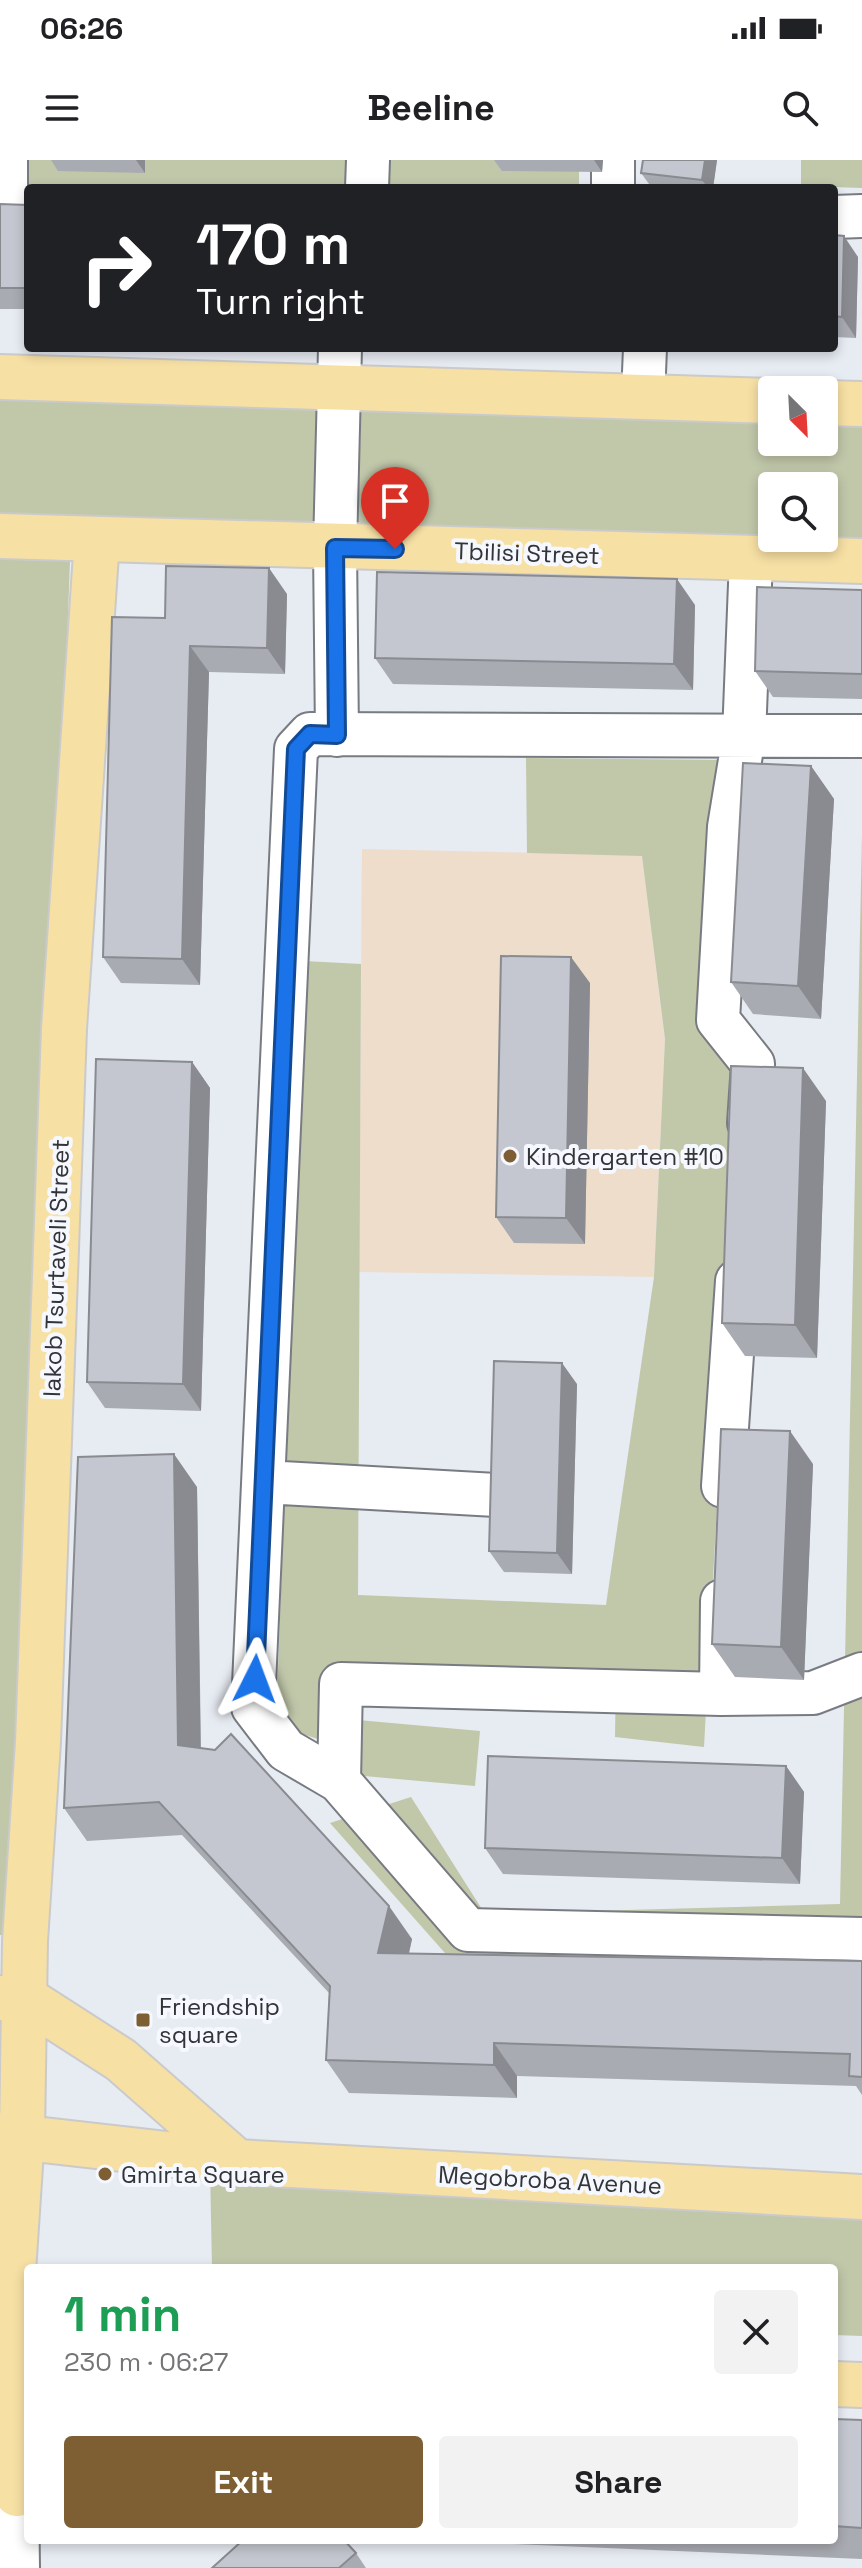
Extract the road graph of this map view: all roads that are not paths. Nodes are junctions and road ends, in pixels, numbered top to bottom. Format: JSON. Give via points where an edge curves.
{"nodes":[{"id":1,"x":6,"y":160,"type":"edge"},
{"id":2,"x":368,"y":160,"type":"edge"},
{"id":3,"x":613,"y":160,"type":"edge"},
{"id":4,"x":367,"y":184,"type":"edge"},
{"id":5,"x":613,"y":184,"type":"edge"},
{"id":6,"x":862,"y":216,"type":"edge"},
{"id":7,"x":838,"y":217,"type":"edge"},
{"id":8,"x":24,"y":221,"type":"edge"},
{"id":9,"x":645,"y":352,"type":"edge"},
{"id":10,"x":339,"y":367,"type":"edge"},
{"id":11,"x":0,"y":377,"type":"edge"},
{"id":12,"x":643,"y":397,"type":"junction"},
{"id":13,"x":758,"y":401,"type":"edge"},
{"id":14,"x":838,"y":403,"type":"edge"},
{"id":15,"x":862,"y":404,"type":"edge"},
{"id":16,"x":0,"y":536,"type":"edge"},
{"id":17,"x":97,"y":539,"type":"junction"},
{"id":18,"x":335,"y":548,"type":"junction"},
{"id":19,"x":751,"y":559,"type":"junction"},
{"id":20,"x":862,"y":561,"type":"edge"},
{"id":21,"x":337,"y":735,"type":"junction"},
{"id":22,"x":744,"y":736,"type":"junction"},
{"id":23,"x":862,"y":736,"type":"edge"},
{"id":24,"x":746,"y":1157,"type":"edge"},
{"id":25,"x":739,"y":1249,"type":"edge"},
{"id":26,"x":264,"y":1482,"type":"junction"},
{"id":27,"x":496,"y":1495,"type":"edge"},
{"id":28,"x":862,"y":1674,"type":"edge"},
{"id":29,"x":721,"y":1694,"type":"junction"},
{"id":30,"x":339,"y":1781,"type":"junction"},
{"id":31,"x":862,"y":1939,"type":"edge"},
{"id":32,"x":11,"y":1998,"type":"edge"},
{"id":33,"x":11,"y":2135,"type":"edge"},
{"id":34,"x":237,"y":2162,"type":"junction"},
{"id":35,"x":862,"y":2197,"type":"edge"},
{"id":36,"x":12,"y":2361,"type":"edge"},
{"id":37,"x":838,"y":2384,"type":"edge"},
{"id":38,"x":862,"y":2385,"type":"edge"},
{"id":39,"x":15,"y":2493,"type":"edge"},
{"id":40,"x":18,"y":2568,"type":"edge"}],
"edges":[{"from":1,"to":8,"type":"street","via":[[6,222]]},
{"from":2,"to":4,"type":"street"},
{"from":3,"to":5,"type":"street"},
{"from":6,"to":7,"type":"street"},
{"from":9,"to":12,"type":"street"},
{"from":10,"to":11,"type":"main road"},
{"from":10,"to":12,"type":"main road"},
{"from":10,"to":18,"type":"street"},
{"from":12,"to":13,"type":"main road"},
{"from":14,"to":15,"type":"main road"},
{"from":16,"to":17,"type":"main road","name":"Tbilisi Street"},
{"from":17,"to":18,"type":"main road","name":"Tbilisi Street"},
{"from":17,"to":32,"type":"main road","name":"Iakob Tsurtaveli Street","via":[[64,1029],[38,1742]]},
{"from":18,"to":19,"type":"main road","name":"Tbilisi Street"},
{"from":18,"to":21,"type":"street"},
{"from":19,"to":20,"type":"main road","name":"Tbilisi Street"},
{"from":19,"to":22,"type":"street"},
{"from":21,"to":22,"type":"street"},
{"from":21,"to":26,"type":"street","via":[[310,734],[296,749]]},
{"from":22,"to":23,"type":"street"},
{"from":22,"to":24,"type":"street","via":[[729,827],[718,1020],[753,1064]]},
{"from":25,"to":29,"type":"street","via":[[724,1450]]},
{"from":26,"to":27,"type":"street"},
{"from":26,"to":30,"type":"street","via":[[253,1707],[286,1750]]},
{"from":28,"to":29,"type":"street","via":[[813,1693]]},
{"from":29,"to":30,"type":"street","via":[[341,1684]]},
{"from":30,"to":31,"type":"street","via":[[468,1930]]},
{"from":32,"to":33,"type":"main road"},
{"from":32,"to":34,"type":"main road","via":[[121,2060]]},
{"from":33,"to":34,"type":"main road"},
{"from":33,"to":36,"type":"main road"},
{"from":34,"to":35,"type":"main road","name":"Megobroba Avenue"},
{"from":36,"to":39,"type":"main road"},
{"from":37,"to":38,"type":"main road"},
{"from":39,"to":40,"type":"street"}]}
